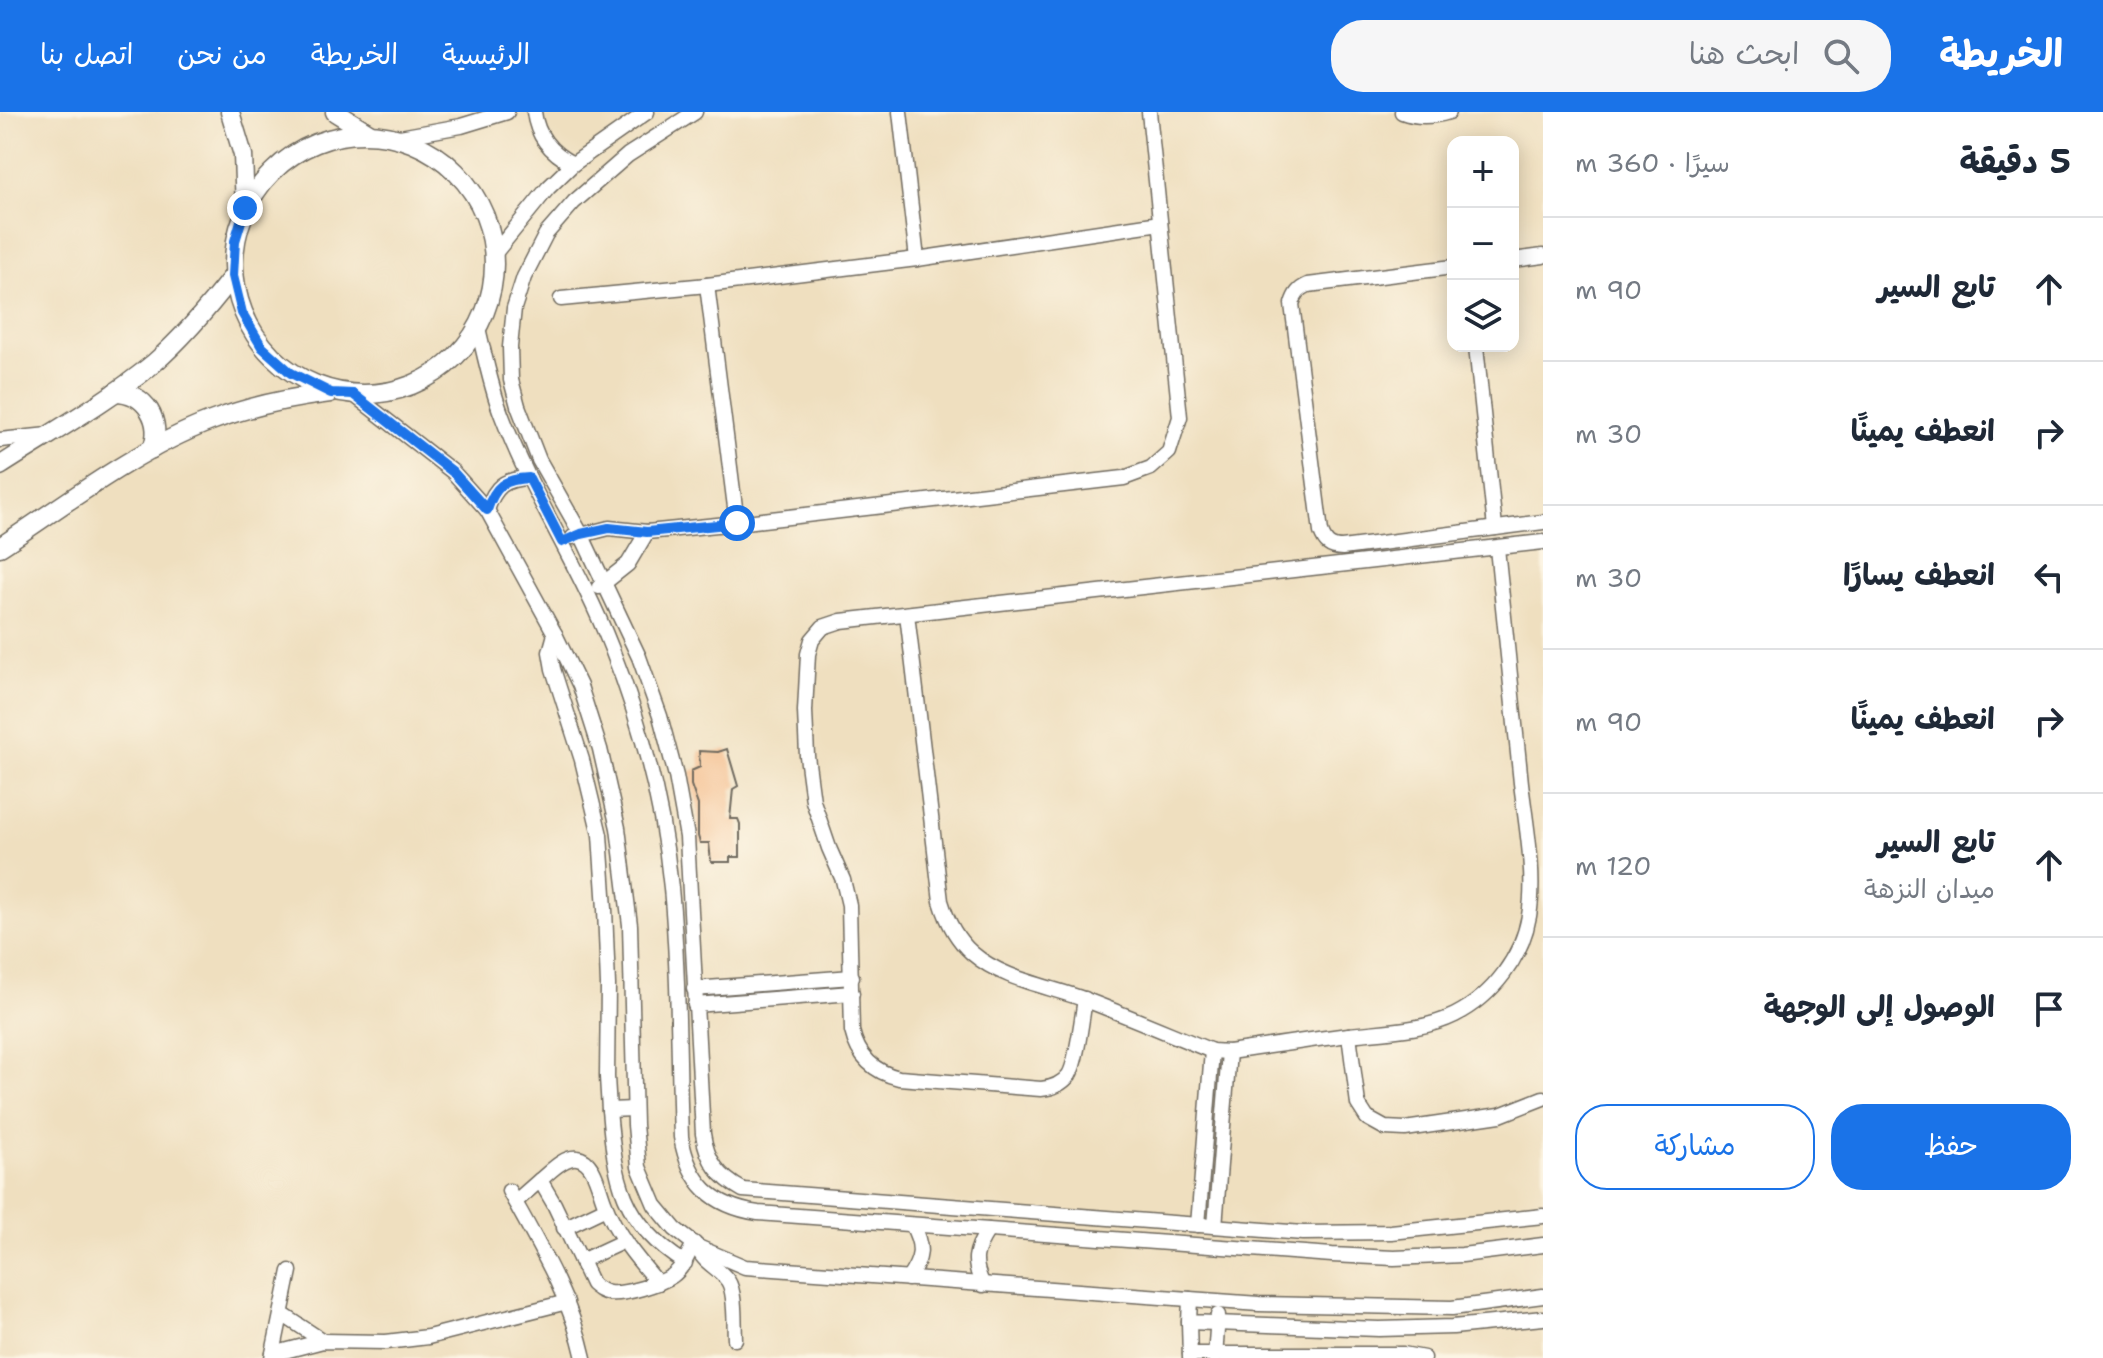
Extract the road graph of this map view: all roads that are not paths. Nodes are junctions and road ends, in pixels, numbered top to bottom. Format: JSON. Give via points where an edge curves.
{"nodes":[{"id":1,"x":230,"y":112,"type":"edge"},
{"id":2,"x":335,"y":112,"type":"edge"},
{"id":3,"x":507,"y":112,"type":"edge"},
{"id":4,"x":534,"y":112,"type":"edge"},
{"id":5,"x":647,"y":112,"type":"edge"},
{"id":6,"x":695,"y":112,"type":"edge"},
{"id":7,"x":900,"y":112,"type":"edge"},
{"id":8,"x":1149,"y":112,"type":"edge"},
{"id":9,"x":1402,"y":112,"type":"edge"},
{"id":10,"x":1449,"y":112,"type":"edge"},
{"id":11,"x":369,"y":133,"type":"junction"},
{"id":12,"x":400,"y":137,"type":"junction"},
{"id":13,"x":573,"y":164,"type":"junction"},
{"id":14,"x":245,"y":208,"type":"junction"},
{"id":15,"x":1160,"y":223,"type":"junction"},
{"id":16,"x":495,"y":253,"type":"junction"},
{"id":17,"x":1543,"y":256,"type":"edge"},
{"id":18,"x":917,"y":259,"type":"junction"},
{"id":19,"x":1519,"y":259,"type":"edge"},
{"id":20,"x":1447,"y":268,"type":"edge"},
{"id":21,"x":233,"y":276,"type":"junction"},
{"id":22,"x":707,"y":285,"type":"junction"},
{"id":23,"x":561,"y":299,"type":"dead end"},
{"id":24,"x":478,"y":328,"type":"junction"},
{"id":25,"x":1477,"y":352,"type":"edge"},
{"id":26,"x":115,"y":392,"type":"junction"},
{"id":27,"x":331,"y":393,"type":"junction"},
{"id":28,"x":353,"y":394,"type":"junction"},
{"id":29,"x":49,"y":435,"type":"junction"},
{"id":30,"x":0,"y":440,"type":"edge"},
{"id":31,"x":152,"y":449,"type":"junction"},
{"id":32,"x":0,"y":466,"type":"edge"},
{"id":33,"x":529,"y":478,"type":"junction"},
{"id":34,"x":487,"y":510,"type":"junction"},
{"id":35,"x":1543,"y":522,"type":"edge"},
{"id":36,"x":737,"y":523,"type":"junction"},
{"id":37,"x":1495,"y":528,"type":"junction"},
{"id":38,"x":647,"y":532,"type":"junction"},
{"id":39,"x":581,"y":534,"type":"junction"},
{"id":40,"x":562,"y":542,"type":"junction"},
{"id":41,"x":1543,"y":542,"type":"edge"},
{"id":42,"x":0,"y":547,"type":"edge"},
{"id":43,"x":1497,"y":548,"type":"junction"},
{"id":44,"x":605,"y":584,"type":"junction"},
{"id":45,"x":588,"y":593,"type":"junction"},
{"id":46,"x":907,"y":614,"type":"junction"},
{"id":47,"x":555,"y":634,"type":"junction"},
{"id":48,"x":852,"y":977,"type":"junction"},
{"id":49,"x":694,"y":989,"type":"junction"},
{"id":50,"x":852,"y":993,"type":"junction"},
{"id":51,"x":1085,"y":999,"type":"junction"},
{"id":52,"x":695,"y":1005,"type":"junction"},
{"id":53,"x":1349,"y":1035,"type":"junction"},
{"id":54,"x":1212,"y":1051,"type":"junction"},
{"id":55,"x":1229,"y":1052,"type":"junction"},
{"id":56,"x":1543,"y":1098,"type":"edge"},
{"id":57,"x":634,"y":1109,"type":"junction"},
{"id":58,"x":609,"y":1110,"type":"junction"},
{"id":59,"x":540,"y":1180,"type":"junction"},
{"id":60,"x":1200,"y":1190,"type":"junction"},
{"id":61,"x":1218,"y":1191,"type":"junction"},
{"id":62,"x":606,"y":1208,"type":"junction"},
{"id":63,"x":1543,"y":1216,"type":"edge"},
{"id":64,"x":912,"y":1225,"type":"junction"},
{"id":65,"x":1198,"y":1225,"type":"junction"},
{"id":66,"x":1215,"y":1226,"type":"junction"},
{"id":67,"x":564,"y":1228,"type":"junction"},
{"id":68,"x":988,"y":1230,"type":"junction"},
{"id":69,"x":624,"y":1241,"type":"junction"},
{"id":70,"x":696,"y":1245,"type":"junction"},
{"id":71,"x":1543,"y":1245,"type":"edge"},
{"id":72,"x":581,"y":1261,"type":"junction"},
{"id":73,"x":685,"y":1263,"type":"junction"},
{"id":74,"x":290,"y":1271,"type":"dead end"},
{"id":75,"x":908,"y":1279,"type":"junction"},
{"id":76,"x":658,"y":1283,"type":"junction"},
{"id":77,"x":983,"y":1285,"type":"junction"},
{"id":78,"x":1543,"y":1296,"type":"edge"},
{"id":79,"x":1190,"y":1299,"type":"junction"},
{"id":80,"x":1219,"y":1301,"type":"junction"},
{"id":81,"x":1504,"y":1301,"type":"junction"},
{"id":82,"x":567,"y":1302,"type":"junction"},
{"id":83,"x":282,"y":1314,"type":"junction"},
{"id":84,"x":1543,"y":1318,"type":"edge"},
{"id":85,"x":1189,"y":1322,"type":"junction"},
{"id":86,"x":1507,"y":1322,"type":"junction"},
{"id":87,"x":1217,"y":1323,"type":"junction"},
{"id":88,"x":735,"y":1339,"type":"dead end"},
{"id":89,"x":323,"y":1341,"type":"junction"},
{"id":90,"x":272,"y":1356,"type":"edge"},
{"id":91,"x":1190,"y":1356,"type":"edge"},
{"id":92,"x":1215,"y":1356,"type":"edge"},
{"id":93,"x":584,"y":1358,"type":"edge"},
{"id":94,"x":1424,"y":1358,"type":"edge"}],
"edges":[{"from":1,"to":14,"type":"street","via":[[243,155]]},
{"from":2,"to":11,"type":"street"},
{"from":3,"to":12,"type":"street"},
{"from":4,"to":13,"type":"street","via":[[542,138],[558,157]]},
{"from":5,"to":13,"type":"street"},
{"from":6,"to":39,"type":"street","via":[[628,155],[574,202],[546,234],[514,308],[511,380],[518,406],[539,460]]},
{"from":7,"to":18,"type":"street"},
{"from":8,"to":15,"type":"street"},
{"from":9,"to":10,"type":"street","via":[[1429,117]]},
{"from":11,"to":12,"type":"street"},
{"from":11,"to":14,"type":"street","via":[[319,141],[275,167]]},
{"from":12,"to":16,"type":"street","via":[[436,154],[466,180],[486,214]]},
{"from":13,"to":16,"type":"street"},
{"from":14,"to":21,"type":"street","via":[[235,241]]},
{"from":15,"to":18,"type":"street"},
{"from":15,"to":36,"type":"street","via":[[1180,417],[1169,452],[1151,468],[1124,478]]},
{"from":16,"to":24,"type":"street","via":[[492,292]]},
{"from":17,"to":19,"type":"street"},
{"from":18,"to":22,"type":"street"},
{"from":20,"to":37,"type":"street","via":[[1308,285],[1294,296],[1321,532],[1328,544],[1342,548]]},
{"from":21,"to":26,"type":"street","via":[[170,349]]},
{"from":21,"to":27,"type":"street","via":[[242,313],[262,347],[291,373]]},
{"from":22,"to":23,"type":"street"},
{"from":22,"to":36,"type":"street"},
{"from":24,"to":28,"type":"street","via":[[446,365],[403,389]]},
{"from":24,"to":33,"type":"street","via":[[501,414]]},
{"from":25,"to":37,"type":"street"},
{"from":26,"to":29,"type":"street"},
{"from":26,"to":31,"type":"street","via":[[131,394],[150,410],[156,434]]},
{"from":27,"to":28,"type":"street"},
{"from":27,"to":31,"type":"street","via":[[238,411]]},
{"from":28,"to":34,"type":"street","via":[[453,472]]},
{"from":29,"to":30,"type":"street"},
{"from":29,"to":32,"type":"street"},
{"from":31,"to":42,"type":"street"},
{"from":33,"to":34,"type":"street","via":[[497,489]]},
{"from":33,"to":40,"type":"street"},
{"from":34,"to":47,"type":"street"},
{"from":35,"to":37,"type":"street"},
{"from":36,"to":38,"type":"street"},
{"from":38,"to":39,"type":"street","via":[[609,528]]},
{"from":38,"to":44,"type":"street","via":[[628,564]]},
{"from":39,"to":40,"type":"street"},
{"from":39,"to":44,"type":"street"},
{"from":40,"to":45,"type":"street"},
{"from":41,"to":43,"type":"street"},
{"from":43,"to":46,"type":"street"},
{"from":43,"to":53,"type":"street","via":[[1531,891],[1522,941],[1491,989],[1455,1015],[1388,1032]]},
{"from":44,"to":45,"type":"street"},
{"from":44,"to":49,"type":"street","via":[[639,657],[676,776],[687,837]]},
{"from":45,"to":64,"type":"street","via":[[632,704],[662,825],[675,949],[681,1137],[692,1175],[720,1202],[739,1210]]},
{"from":46,"to":48,"type":"street","via":[[831,623],[816,633],[808,654],[807,756],[817,813],[849,905]]},
{"from":46,"to":51,"type":"street","via":[[939,888],[950,925],[971,953],[986,963]]},
{"from":47,"to":57,"type":"street","via":[[580,686],[618,828],[630,925]]},
{"from":47,"to":58,"type":"street","via":[[553,669],[600,835]]},
{"from":48,"to":49,"type":"street"},
{"from":48,"to":50,"type":"street"},
{"from":49,"to":52,"type":"street"},
{"from":50,"to":51,"type":"street","via":[[857,1048],[886,1075],[1041,1089],[1063,1081],[1072,1069]]},
{"from":50,"to":52,"type":"street"},
{"from":51,"to":54,"type":"street"},
{"from":52,"to":65,"type":"street","via":[[706,1149],[719,1173],[743,1190]]},
{"from":53,"to":55,"type":"street"},
{"from":53,"to":56,"type":"street","via":[[1358,1104],[1367,1118],[1385,1128],[1500,1115]]},
{"from":54,"to":55,"type":"street"},
{"from":54,"to":60,"type":"street"},
{"from":55,"to":61,"type":"street"},
{"from":57,"to":58,"type":"street"},
{"from":57,"to":70,"type":"street","via":[[639,1167],[655,1205]]},
{"from":58,"to":73,"type":"street","via":[[613,1158],[631,1212],[667,1252]]},
{"from":59,"to":62,"type":"street","via":[[577,1157],[593,1172]]},
{"from":59,"to":67,"type":"street"},
{"from":59,"to":82,"type":"street","via":[[512,1197]]},
{"from":60,"to":61,"type":"street"},
{"from":60,"to":65,"type":"street"},
{"from":61,"to":66,"type":"street"},
{"from":62,"to":67,"type":"street"},
{"from":62,"to":69,"type":"street"},
{"from":63,"to":66,"type":"street","via":[[1391,1232]]},
{"from":64,"to":68,"type":"street"},
{"from":64,"to":75,"type":"street","via":[[920,1253]]},
{"from":65,"to":66,"type":"street"},
{"from":67,"to":72,"type":"street"},
{"from":68,"to":71,"type":"street","via":[[1394,1258]]},
{"from":68,"to":77,"type":"street","via":[[976,1256]]},
{"from":69,"to":72,"type":"street"},
{"from":69,"to":76,"type":"street"},
{"from":70,"to":73,"type":"street"},
{"from":70,"to":75,"type":"street","via":[[745,1267]]},
{"from":70,"to":88,"type":"street","via":[[730,1285]]},
{"from":72,"to":76,"type":"street","via":[[592,1284],[607,1293]]},
{"from":73,"to":76,"type":"street"},
{"from":74,"to":83,"type":"street"},
{"from":75,"to":77,"type":"street"},
{"from":77,"to":79,"type":"street"},
{"from":78,"to":81,"type":"street"},
{"from":79,"to":80,"type":"street"},
{"from":79,"to":85,"type":"street"},
{"from":80,"to":81,"type":"street","via":[[1452,1308]]},
{"from":80,"to":87,"type":"street"},
{"from":81,"to":86,"type":"street"},
{"from":82,"to":89,"type":"street","via":[[428,1337]]},
{"from":82,"to":93,"type":"street"},
{"from":83,"to":89,"type":"street"},
{"from":83,"to":90,"type":"street"},
{"from":84,"to":86,"type":"street"},
{"from":85,"to":87,"type":"street"},
{"from":85,"to":91,"type":"street"},
{"from":86,"to":87,"type":"street","via":[[1379,1329]]},
{"from":87,"to":92,"type":"street"},
{"from":89,"to":90,"type":"street"},
{"from":91,"to":92,"type":"street"},
{"from":92,"to":94,"type":"street"}]}
